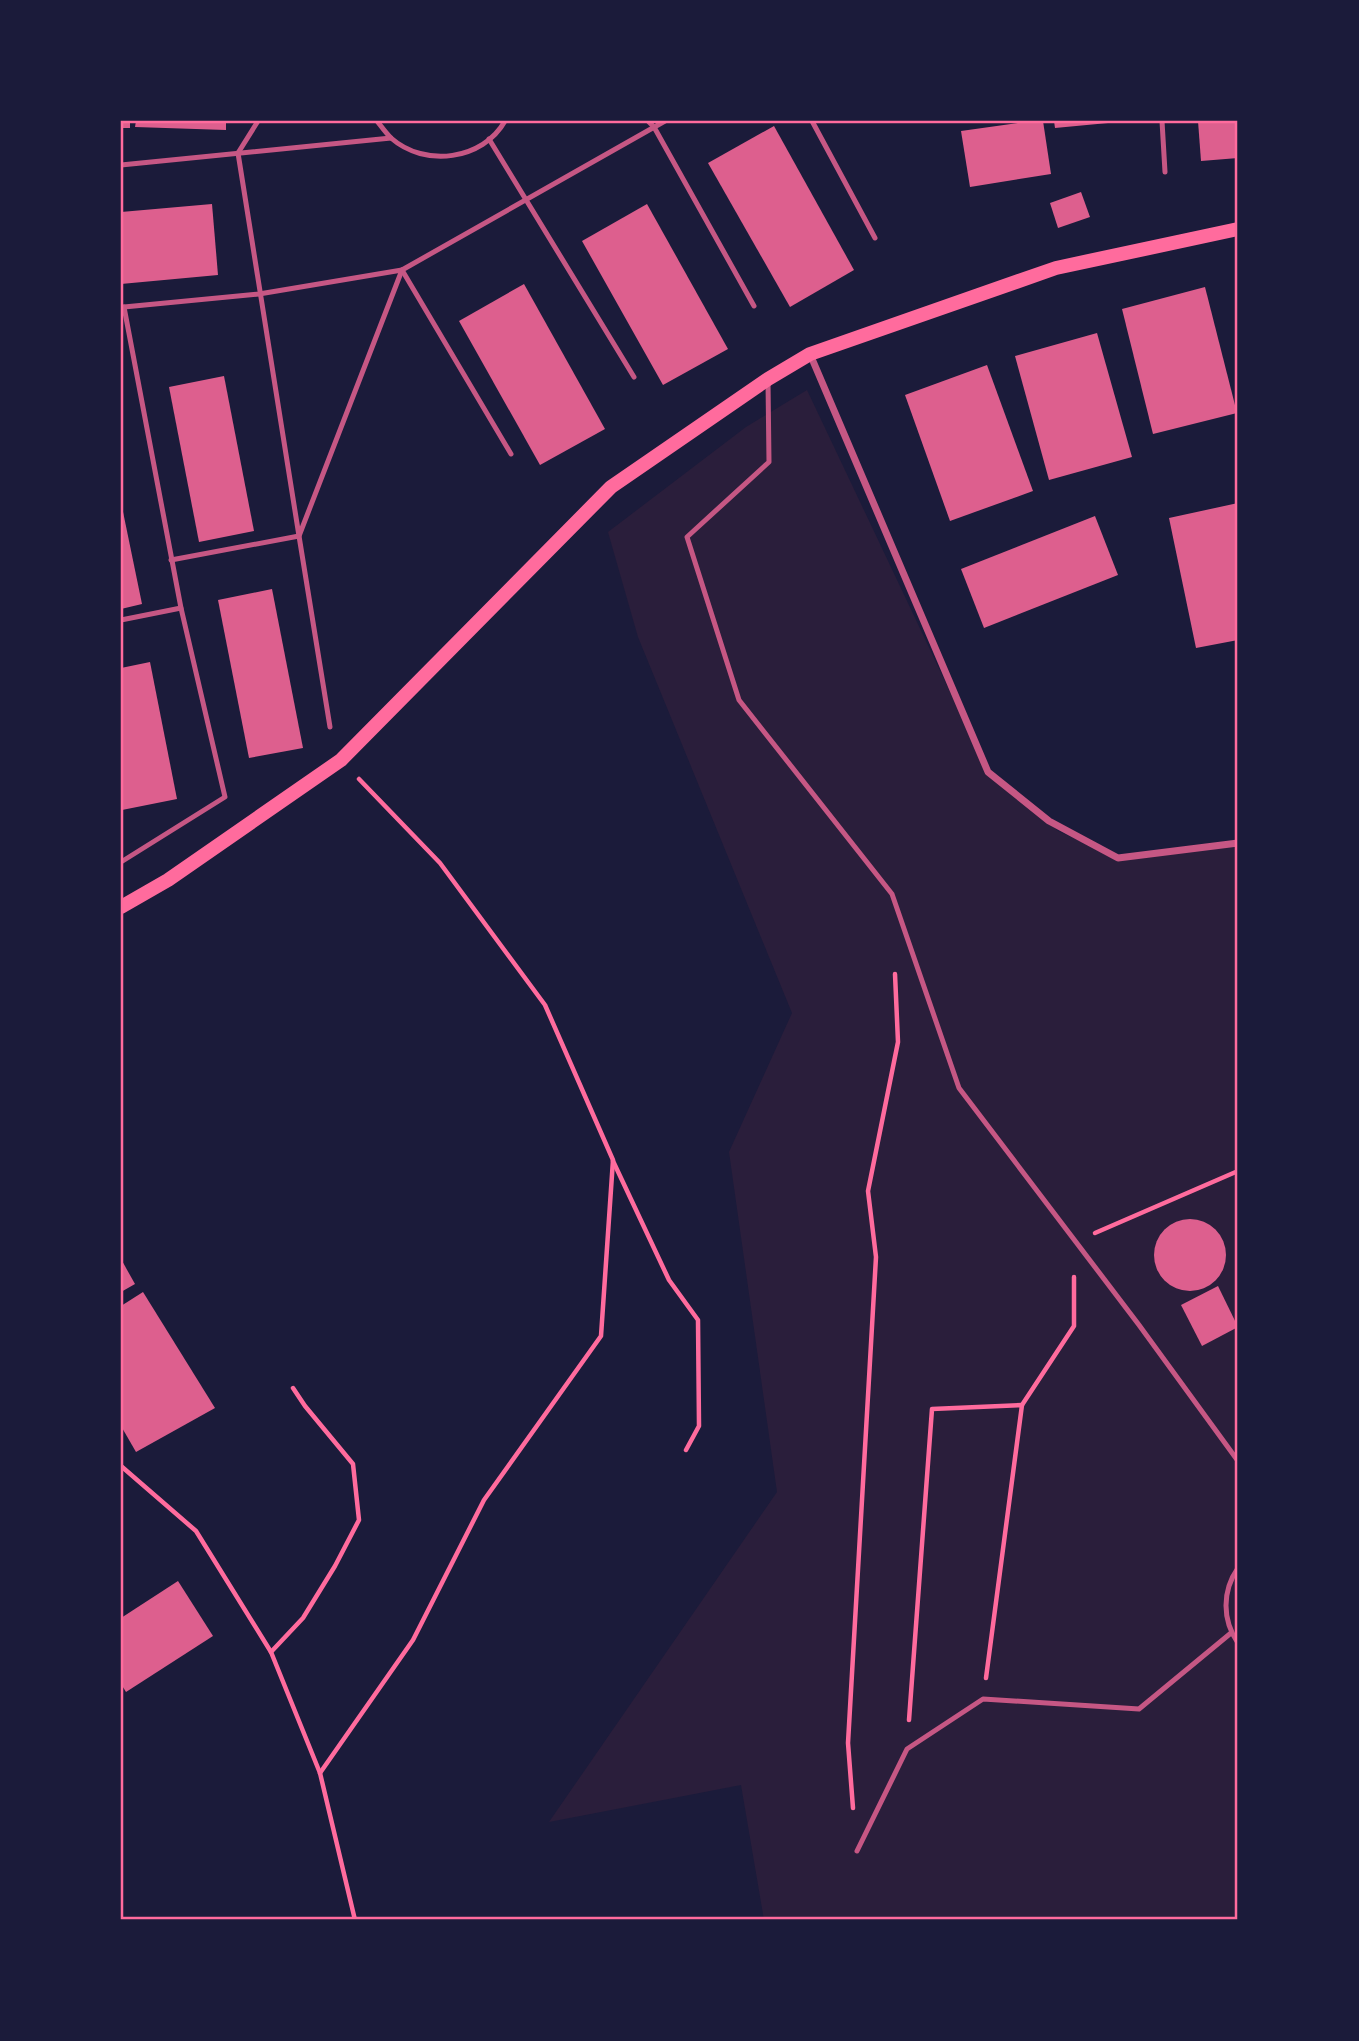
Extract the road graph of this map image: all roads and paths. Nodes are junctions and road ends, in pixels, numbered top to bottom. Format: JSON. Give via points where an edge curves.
{"nodes":[{"id":1,"x":258,"y":121,"type":"edge"},
{"id":2,"x":377,"y":121,"type":"edge"},
{"id":3,"x":505,"y":121,"type":"edge"},
{"id":4,"x":648,"y":121,"type":"edge"},
{"id":5,"x":665,"y":121,"type":"edge"},
{"id":6,"x":812,"y":121,"type":"edge"},
{"id":7,"x":1162,"y":121,"type":"edge"},
{"id":8,"x":654,"y":127,"type":"junction"},
{"id":9,"x":391,"y":138,"type":"junction"},
{"id":10,"x":489,"y":139,"type":"junction"},
{"id":11,"x":238,"y":153,"type":"junction"},
{"id":12,"x":121,"y":165,"type":"edge"},
{"id":13,"x":1165,"y":172,"type":"dead end"},
{"id":14,"x":528,"y":199,"type":"junction"},
{"id":15,"x":1238,"y":229,"type":"edge"},
{"id":16,"x":876,"y":238,"type":"dead end"},
{"id":17,"x":402,"y":270,"type":"junction"},
{"id":18,"x":259,"y":294,"type":"junction"},
{"id":19,"x":754,"y":306,"type":"dead end"},
{"id":20,"x":123,"y":307,"type":"edge"},
{"id":21,"x":810,"y":354,"type":"junction"},
{"id":22,"x":634,"y":377,"type":"dead end"},
{"id":23,"x":768,"y":379,"type":"junction"},
{"id":24,"x":511,"y":454,"type":"dead end"},
{"id":25,"x":299,"y":536,"type":"junction"},
{"id":26,"x":171,"y":560,"type":"junction"},
{"id":27,"x":181,"y":608,"type":"junction"},
{"id":28,"x":121,"y":620,"type":"edge"},
{"id":29,"x":330,"y":727,"type":"dead end"},
{"id":30,"x":341,"y":760,"type":"junction"},
{"id":31,"x":1238,"y":843,"type":"edge"},
{"id":32,"x":121,"y":862,"type":"edge"},
{"id":33,"x":121,"y":908,"type":"edge"},
{"id":34,"x":894,"y":961,"type":"dead end"},
{"id":35,"x":613,"y":1160,"type":"junction"},
{"id":36,"x":1238,"y":1171,"type":"edge"},
{"id":37,"x":1075,"y":1242,"type":"junction"},
{"id":38,"x":293,"y":1388,"type":"dead end"},
{"id":39,"x":1022,"y":1405,"type":"junction"},
{"id":40,"x":686,"y":1450,"type":"dead end"},
{"id":41,"x":1238,"y":1461,"type":"edge"},
{"id":42,"x":121,"y":1466,"type":"edge"},
{"id":43,"x":1238,"y":1568,"type":"edge"},
{"id":44,"x":1231,"y":1633,"type":"junction"},
{"id":45,"x":1238,"y":1643,"type":"edge"},
{"id":46,"x":271,"y":1652,"type":"junction"},
{"id":47,"x":983,"y":1699,"type":"junction"},
{"id":48,"x":907,"y":1749,"type":"junction"},
{"id":49,"x":320,"y":1773,"type":"junction"},
{"id":50,"x":857,"y":1851,"type":"joint"},
{"id":51,"x":355,"y":1920,"type":"edge"}],
"edges":[{"from":1,"to":11,"type":"lane"},
{"from":2,"to":9,"type":"lane"},
{"from":3,"to":10,"type":"lane"},
{"from":4,"to":8,"type":"lane"},
{"from":5,"to":8,"type":"lane"},
{"from":6,"to":16,"type":"lane"},
{"from":7,"to":13,"type":"lane"},
{"from":8,"to":14,"type":"lane"},
{"from":8,"to":19,"type":"lane"},
{"from":9,"to":10,"type":"lane","via":[[411,151],[435,157],[458,155]]},
{"from":9,"to":11,"type":"lane"},
{"from":10,"to":14,"type":"lane"},
{"from":11,"to":12,"type":"lane"},
{"from":11,"to":18,"type":"lane"},
{"from":14,"to":17,"type":"lane"},
{"from":14,"to":22,"type":"lane"},
{"from":15,"to":21,"type":"main road","via":[[1056,268]]},
{"from":17,"to":18,"type":"lane"},
{"from":17,"to":24,"type":"lane"},
{"from":17,"to":25,"type":"lane"},
{"from":18,"to":20,"type":"lane"},
{"from":18,"to":25,"type":"lane"},
{"from":20,"to":26,"type":"lane"},
{"from":21,"to":23,"type":"main road"},
{"from":21,"to":31,"type":"street","via":[[988,772],[1049,821],[1118,858]]},
{"from":23,"to":30,"type":"main road","via":[[611,487]]},
{"from":23,"to":37,"type":"lane","via":[[769,462],[687,537],[739,700],[892,894],[959,1088]]},
{"from":25,"to":26,"type":"lane"},
{"from":25,"to":29,"type":"lane"},
{"from":26,"to":27,"type":"lane"},
{"from":27,"to":28,"type":"lane"},
{"from":27,"to":32,"type":"lane","via":[[225,797]]},
{"from":30,"to":33,"type":"main road"},
{"from":30,"to":35,"type":"path","via":[[440,863],[545,1005]]},
{"from":34,"to":50,"type":"path","via":[[898,1042],[868,1191],[876,1257],[848,1743]]},
{"from":35,"to":40,"type":"path","via":[[669,1280],[698,1320],[699,1426]]},
{"from":35,"to":49,"type":"path","via":[[601,1336],[484,1500],[413,1640]]},
{"from":36,"to":37,"type":"path"},
{"from":37,"to":39,"type":"path","via":[[1073,1326]]},
{"from":37,"to":41,"type":"lane"},
{"from":38,"to":46,"type":"path","via":[[353,1464],[359,1520],[303,1618]]},
{"from":39,"to":47,"type":"path"},
{"from":39,"to":48,"type":"path","via":[[932,1409]]},
{"from":42,"to":46,"type":"path","via":[[196,1531]]},
{"from":43,"to":44,"type":"lane","via":[[1227,1590],[1225,1612]]},
{"from":44,"to":45,"type":"lane"},
{"from":44,"to":47,"type":"lane","via":[[1139,1709]]},
{"from":46,"to":49,"type":"path"},
{"from":47,"to":48,"type":"lane"},
{"from":48,"to":50,"type":"lane"},
{"from":49,"to":51,"type":"path"}]}
